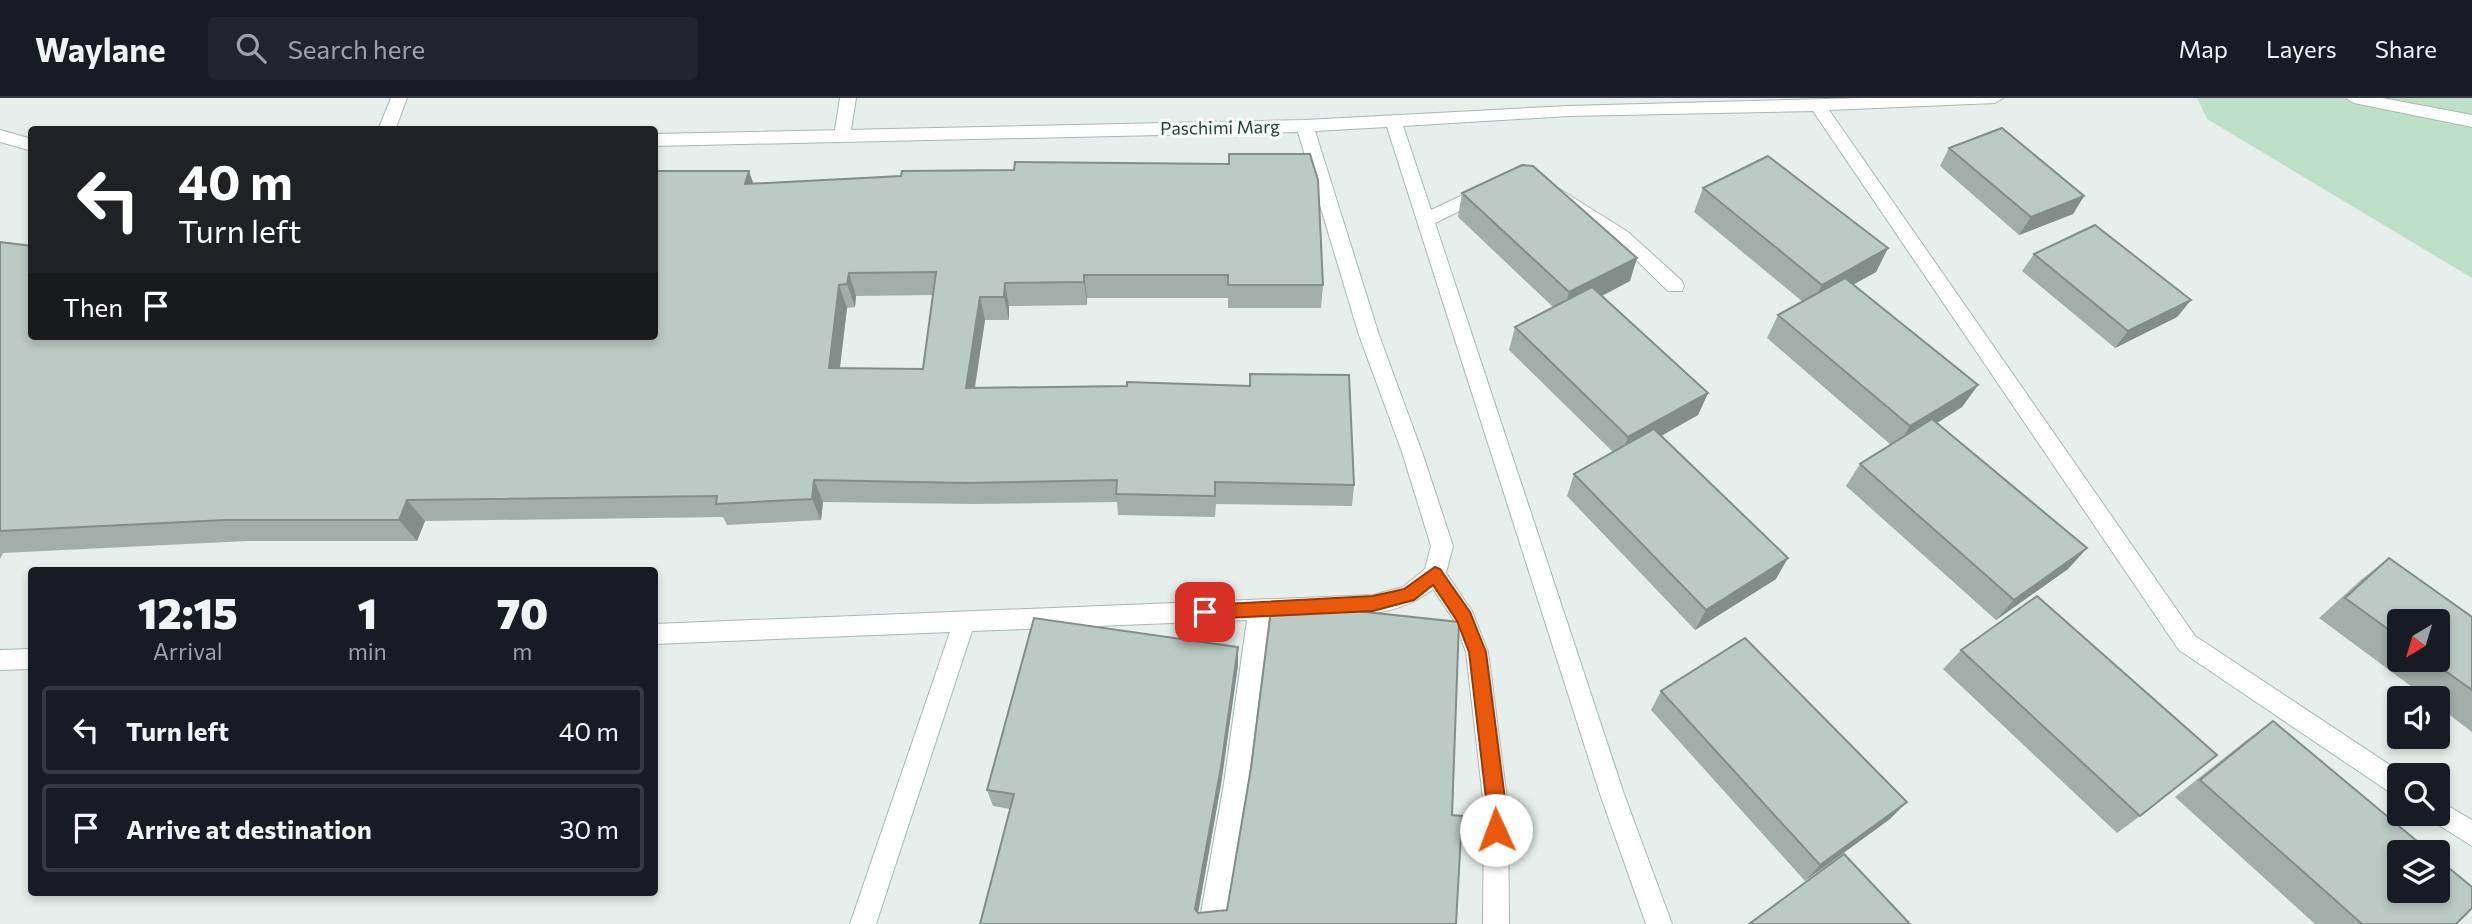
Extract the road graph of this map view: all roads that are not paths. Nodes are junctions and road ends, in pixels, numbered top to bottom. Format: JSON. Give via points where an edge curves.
{"nodes":[{"id":1,"x":399,"y":98,"type":"edge"},
{"id":2,"x":848,"y":98,"type":"edge"},
{"id":3,"x":1995,"y":98,"type":"edge"},
{"id":4,"x":2354,"y":98,"type":"edge"},
{"id":5,"x":1773,"y":102,"type":"edge"},
{"id":6,"x":1817,"y":105,"type":"junction"},
{"id":7,"x":1394,"y":120,"type":"junction"},
{"id":8,"x":2472,"y":121,"type":"edge"},
{"id":9,"x":1305,"y":125,"type":"junction"},
{"id":10,"x":388,"y":126,"type":"edge"},
{"id":11,"x":0,"y":136,"type":"edge"},
{"id":12,"x":842,"y":136,"type":"junction"},
{"id":13,"x":658,"y":140,"type":"edge"},
{"id":14,"x":28,"y":145,"type":"edge"},
{"id":15,"x":28,"y":145,"type":"edge"},
{"id":16,"x":0,"y":153,"type":"edge"},
{"id":17,"x":1537,"y":184,"type":"edge"},
{"id":18,"x":1499,"y":186,"type":"edge"},
{"id":19,"x":1428,"y":219,"type":"junction"},
{"id":20,"x":1675,"y":286,"type":"dead end"},
{"id":21,"x":1435,"y":574,"type":"junction"},
{"id":22,"x":1259,"y":610,"type":"junction"},
{"id":23,"x":964,"y":622,"type":"junction"},
{"id":24,"x":658,"y":634,"type":"edge"},
{"id":25,"x":28,"y":659,"type":"edge"},
{"id":26,"x":0,"y":660,"type":"edge"},
{"id":27,"x":2387,"y":777,"type":"edge"},
{"id":28,"x":2450,"y":819,"type":"edge"},
{"id":29,"x":2472,"y":834,"type":"edge"},
{"id":30,"x":863,"y":924,"type":"edge"},
{"id":31,"x":1212,"y":924,"type":"edge"},
{"id":32,"x":1496,"y":924,"type":"edge"},
{"id":33,"x":1659,"y":924,"type":"edge"}],
"edges":[{"from":1,"to":10,"type":"street"},
{"from":2,"to":12,"type":"street"},
{"from":3,"to":6,"type":"street","name":"Paschimi Marg"},
{"from":4,"to":8,"type":"street"},
{"from":5,"to":6,"type":"street","name":"Paschimi Marg"},
{"from":5,"to":7,"type":"street","name":"Paschimi Marg"},
{"from":6,"to":27,"type":"street","via":[[2188,643]]},
{"from":7,"to":9,"type":"street","name":"Paschimi Marg"},
{"from":7,"to":19,"type":"street"},
{"from":9,"to":12,"type":"street","name":"Paschimi Marg"},
{"from":9,"to":21,"type":"street","via":[[1369,335],[1433,513],[1442,546]]},
{"from":11,"to":14,"type":"street"},
{"from":12,"to":13,"type":"street","name":"Paschimi Marg"},
{"from":15,"to":16,"type":"street"},
{"from":17,"to":20,"type":"street","via":[[1622,236]]},
{"from":18,"to":19,"type":"street"},
{"from":19,"to":33,"type":"street","via":[[1612,794]]},
{"from":21,"to":22,"type":"street","via":[[1409,595],[1373,604]]},
{"from":21,"to":32,"type":"street","via":[[1464,618],[1477,652],[1496,807]]},
{"from":22,"to":23,"type":"street"},
{"from":22,"to":31,"type":"street"},
{"from":23,"to":24,"type":"street"},
{"from":23,"to":30,"type":"street"},
{"from":25,"to":26,"type":"street"},
{"from":28,"to":29,"type":"street"}]}
